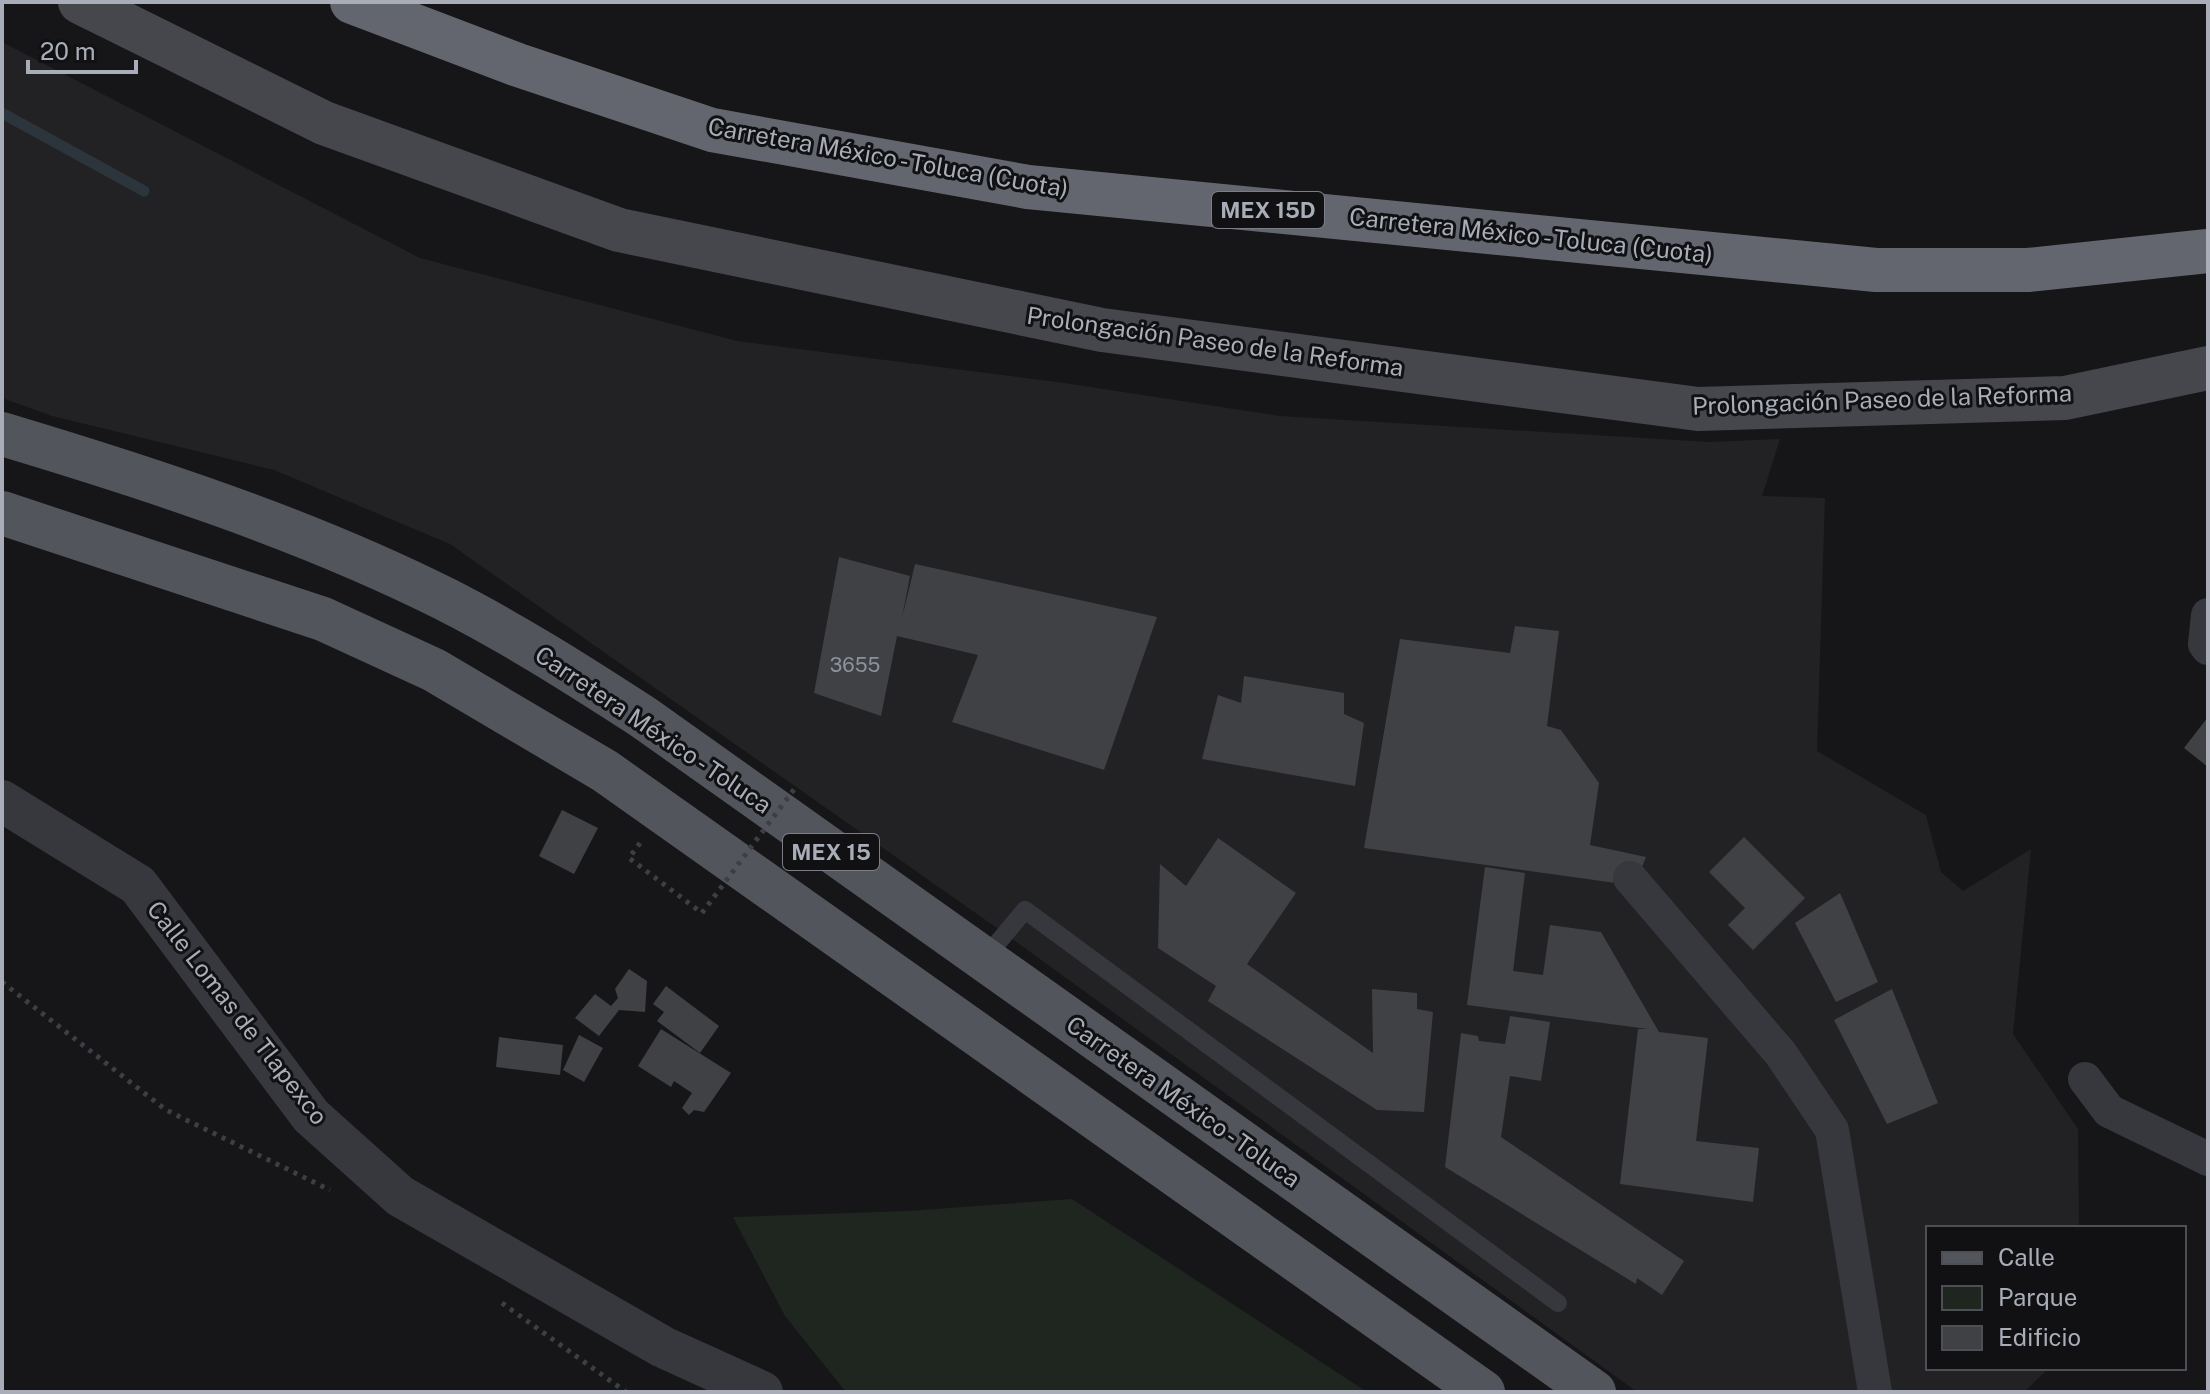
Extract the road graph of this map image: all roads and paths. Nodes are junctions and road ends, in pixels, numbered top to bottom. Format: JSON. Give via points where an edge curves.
{"nodes":[{"id":1,"x":80,"y":2,"type":"edge"},
{"id":2,"x":352,"y":2,"type":"edge"},
{"id":3,"x":2208,"y":251,"type":"edge"},
{"id":4,"x":2208,"y":368,"type":"edge"},
{"id":5,"x":2,"y":434,"type":"edge"},
{"id":6,"x":2,"y":513,"type":"edge"},
{"id":7,"x":2208,"y":615,"type":"edge"},
{"id":8,"x":2208,"y":648,"type":"edge"},
{"id":9,"x":795,"y":788,"type":"dead end"},
{"id":10,"x":2,"y":801,"type":"edge"},
{"id":11,"x":629,"y":858,"type":"dead end"},
{"id":12,"x":1630,"y":878,"type":"dead end"},
{"id":13,"x":982,"y":961,"type":"junction"},
{"id":14,"x":2,"y":982,"type":"edge"},
{"id":15,"x":2085,"y":1079,"type":"dead end"},
{"id":16,"x":2208,"y":1159,"type":"edge"},
{"id":17,"x":342,"y":1197,"type":"dead end"},
{"id":18,"x":498,"y":1300,"type":"dead end"},
{"id":19,"x":1558,"y":1303,"type":"dead end"},
{"id":20,"x":626,"y":1392,"type":"edge"},
{"id":21,"x":762,"y":1392,"type":"edge"},
{"id":22,"x":1483,"y":1392,"type":"edge"},
{"id":23,"x":1594,"y":1392,"type":"edge"},
{"id":24,"x":1875,"y":1392,"type":"edge"}],
"edges":[{"from":1,"to":4,"type":"main road","name":"Prolongación Paseo de la Reforma","via":[[324,123],[619,230],[1102,330],[1698,409],[2065,398]]},
{"from":2,"to":3,"type":"highway","name":"Carretera México - Toluca (Cuota)","number":"MEX 15D","via":[[712,130],[1028,187],[1876,270],[2028,270]]},
{"from":5,"to":13,"type":"main road","name":"Carretera México - Toluca","number":"MEX 15","via":[[214,504],[443,598],[537,649],[643,717]]},
{"from":6,"to":22,"type":"main road","number":"MEX 15","via":[[323,619],[434,670],[605,771]]},
{"from":7,"to":8,"type":"street"},
{"from":9,"to":11,"type":"path","bridge":true,"via":[[702,913]]},
{"from":10,"to":21,"type":"street","name":"Calle Lomas de Tlapexco","via":[[138,885],[311,1116],[400,1196],[663,1347]]},
{"from":12,"to":24,"type":"street","via":[[1781,1054],[1832,1130]]},
{"from":13,"to":19,"type":"lane","via":[[1025,910]]},
{"from":13,"to":23,"type":"main road","name":"Carretera México - Toluca","number":"MEX 15"},
{"from":14,"to":17,"type":"path","via":[[166,1110]]},
{"from":15,"to":16,"type":"street","via":[[2109,1111]]},
{"from":18,"to":20,"type":"path"}]}
